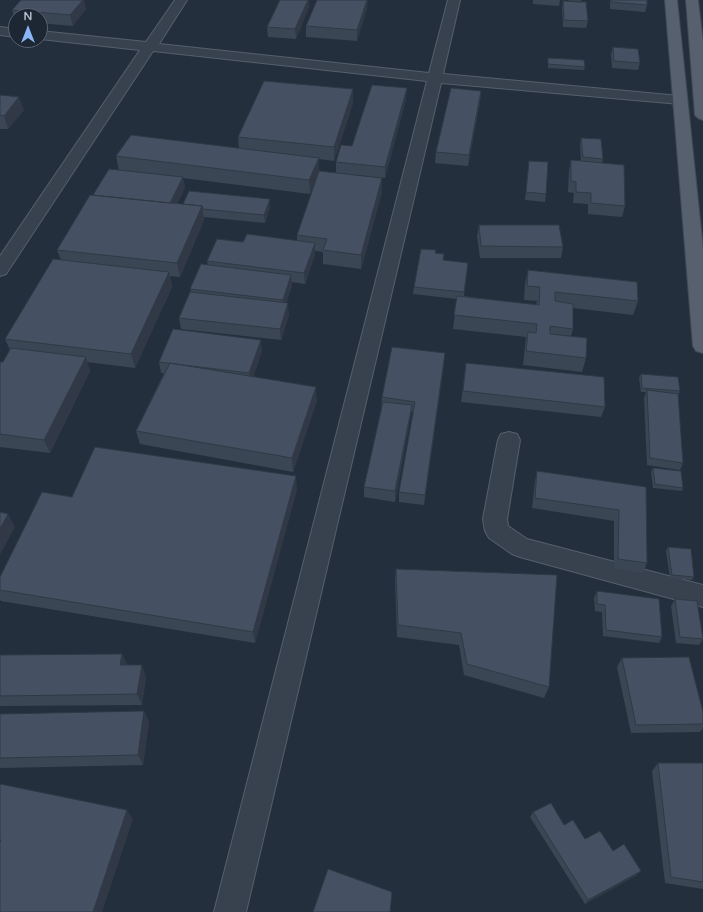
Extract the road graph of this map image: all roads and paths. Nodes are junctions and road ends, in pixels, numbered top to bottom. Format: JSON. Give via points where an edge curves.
{"nodes":[{"id":1,"x":181,"y":0,"type":"edge"},
{"id":2,"x":454,"y":0,"type":"edge"},
{"id":3,"x":671,"y":0,"type":"edge"},
{"id":4,"x":692,"y":0,"type":"edge"},
{"id":5,"x":48,"y":36,"type":"edge"},
{"id":6,"x":150,"y":46,"type":"junction"},
{"id":7,"x":436,"y":78,"type":"junction"},
{"id":8,"x":680,"y":106,"type":"junction"},
{"id":9,"x":703,"y":109,"type":"edge"},
{"id":10,"x":0,"y":270,"type":"edge"},
{"id":11,"x":703,"y":346,"type":"edge"},
{"id":12,"x":509,"y":440,"type":"dead end"},
{"id":13,"x":703,"y":596,"type":"edge"},
{"id":14,"x":230,"y":912,"type":"edge"}],
"edges":[{"from":1,"to":6,"type":"lane"},
{"from":2,"to":7,"type":"lane"},
{"from":3,"to":8,"type":"main road"},
{"from":4,"to":9,"type":"main road"},
{"from":5,"to":6,"type":"lane"},
{"from":6,"to":7,"type":"lane"},
{"from":6,"to":10,"type":"lane"},
{"from":7,"to":8,"type":"lane"},
{"from":7,"to":14,"type":"lane"},
{"from":8,"to":9,"type":"main road"},
{"from":8,"to":11,"type":"main road"},
{"from":12,"to":13,"type":"lane","via":[[496,519],[497,532],[520,547]]}]}
